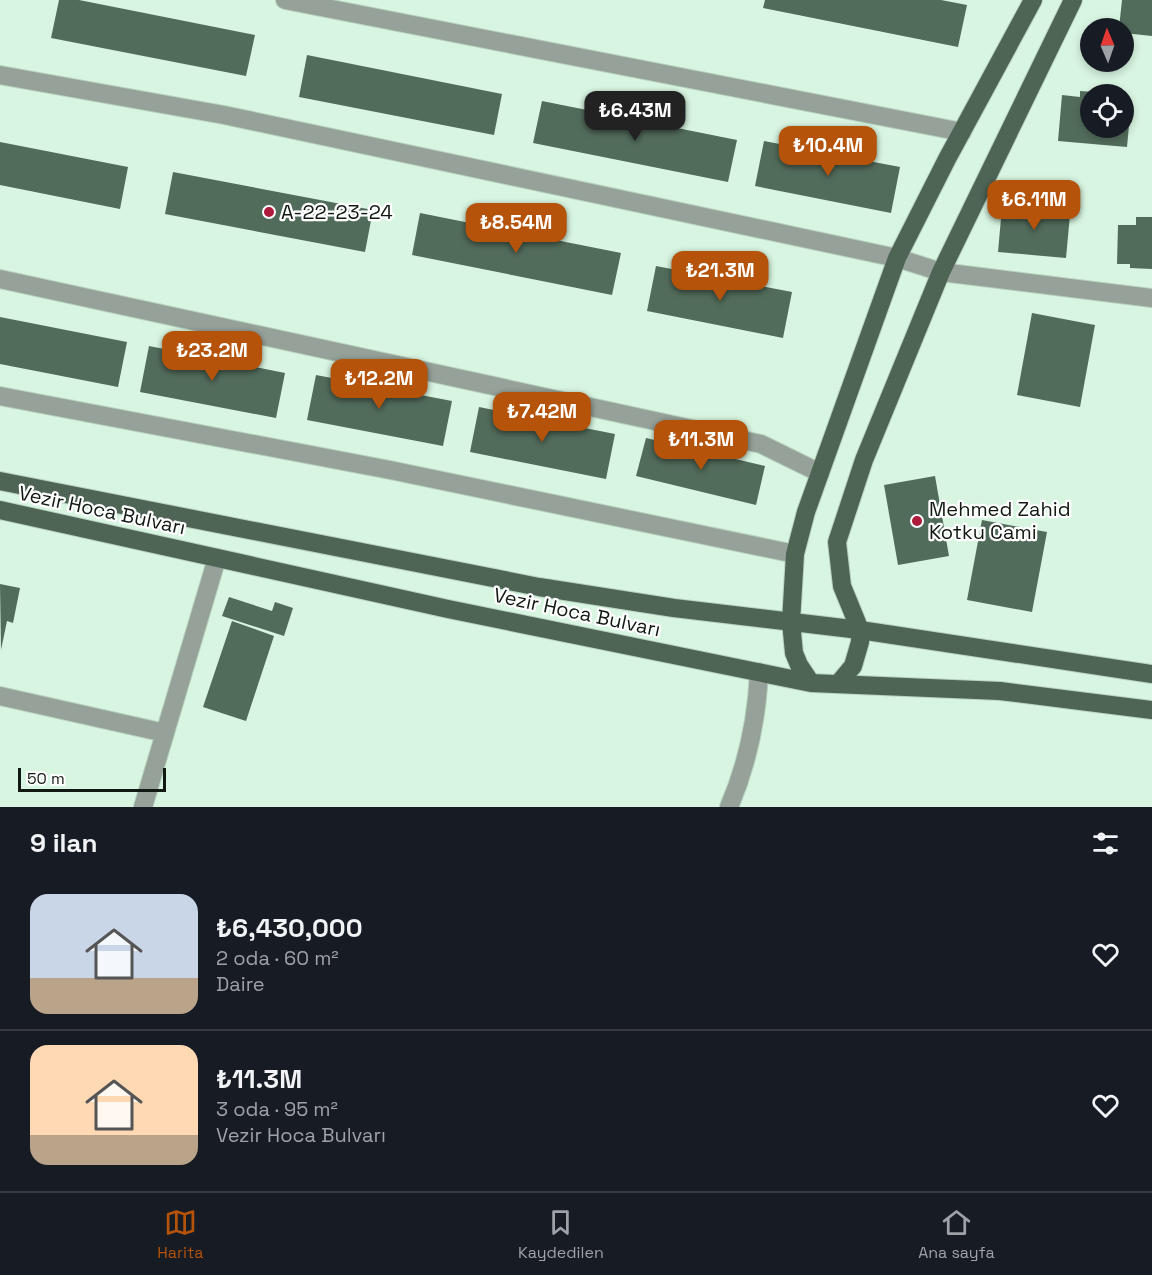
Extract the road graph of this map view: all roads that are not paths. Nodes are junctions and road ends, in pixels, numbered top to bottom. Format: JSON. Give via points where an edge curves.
{"nodes":[{"id":1,"x":285,"y":0,"type":"edge"},
{"id":2,"x":1034,"y":0,"type":"edge"},
{"id":3,"x":1073,"y":0,"type":"edge"},
{"id":4,"x":0,"y":75,"type":"edge"},
{"id":5,"x":962,"y":132,"type":"junction"},
{"id":6,"x":897,"y":258,"type":"junction"},
{"id":7,"x":941,"y":272,"type":"junction"},
{"id":8,"x":0,"y":279,"type":"edge"},
{"id":9,"x":1152,"y":298,"type":"edge"},
{"id":10,"x":0,"y":396,"type":"edge"},
{"id":11,"x":820,"y":472,"type":"junction"},
{"id":12,"x":0,"y":481,"type":"edge"},
{"id":13,"x":0,"y":510,"type":"edge"},
{"id":14,"x":795,"y":554,"type":"junction"},
{"id":15,"x":217,"y":558,"type":"junction"},
{"id":16,"x":791,"y":622,"type":"junction"},
{"id":17,"x":860,"y":630,"type":"junction"},
{"id":18,"x":759,"y":672,"type":"junction"},
{"id":19,"x":1152,"y":674,"type":"edge"},
{"id":20,"x":811,"y":683,"type":"junction"},
{"id":21,"x":838,"y":684,"type":"junction"},
{"id":22,"x":0,"y":696,"type":"edge"},
{"id":23,"x":1152,"y":710,"type":"edge"},
{"id":24,"x":165,"y":733,"type":"junction"},
{"id":25,"x":143,"y":807,"type":"edge"},
{"id":26,"x":729,"y":807,"type":"edge"}],
"edges":[{"from":1,"to":5,"type":"street"},
{"from":2,"to":5,"type":"main road"},
{"from":3,"to":7,"type":"main road"},
{"from":4,"to":6,"type":"street","via":[[224,115]]},
{"from":5,"to":6,"type":"main road"},
{"from":6,"to":7,"type":"street"},
{"from":6,"to":11,"type":"main road"},
{"from":7,"to":9,"type":"street"},
{"from":7,"to":17,"type":"main road","via":[[864,460],[837,542],[842,586]]},
{"from":8,"to":11,"type":"street","via":[[761,444]]},
{"from":10,"to":14,"type":"street","via":[[390,470]]},
{"from":11,"to":14,"type":"main road"},
{"from":12,"to":16,"type":"main road","name":"Vezir Hoca Bulvarı","via":[[539,587]]},
{"from":13,"to":15,"type":"main road","name":"Vezir Hoca Bulvarı"},
{"from":14,"to":16,"type":"main road"},
{"from":15,"to":18,"type":"main road","name":"Vezir Hoca Bulvarı"},
{"from":15,"to":24,"type":"street"},
{"from":16,"to":17,"type":"main road","name":"Vezir Hoca Bulvarı"},
{"from":16,"to":20,"type":"main road","via":[[794,653]]},
{"from":17,"to":19,"type":"main road","name":"Vezir Hoca Bulvarı"},
{"from":17,"to":21,"type":"main road","via":[[859,652]]},
{"from":18,"to":20,"type":"main road","name":"Vezir Hoca Bulvarı"},
{"from":18,"to":26,"type":"street","via":[[758,700],[741,778]]},
{"from":20,"to":21,"type":"main road","name":"Vezir Hoca Bulvarı"},
{"from":21,"to":23,"type":"main road","name":"Vezir Hoca Bulvarı","via":[[1000,691]]},
{"from":22,"to":24,"type":"street"},
{"from":24,"to":25,"type":"street"}]}
